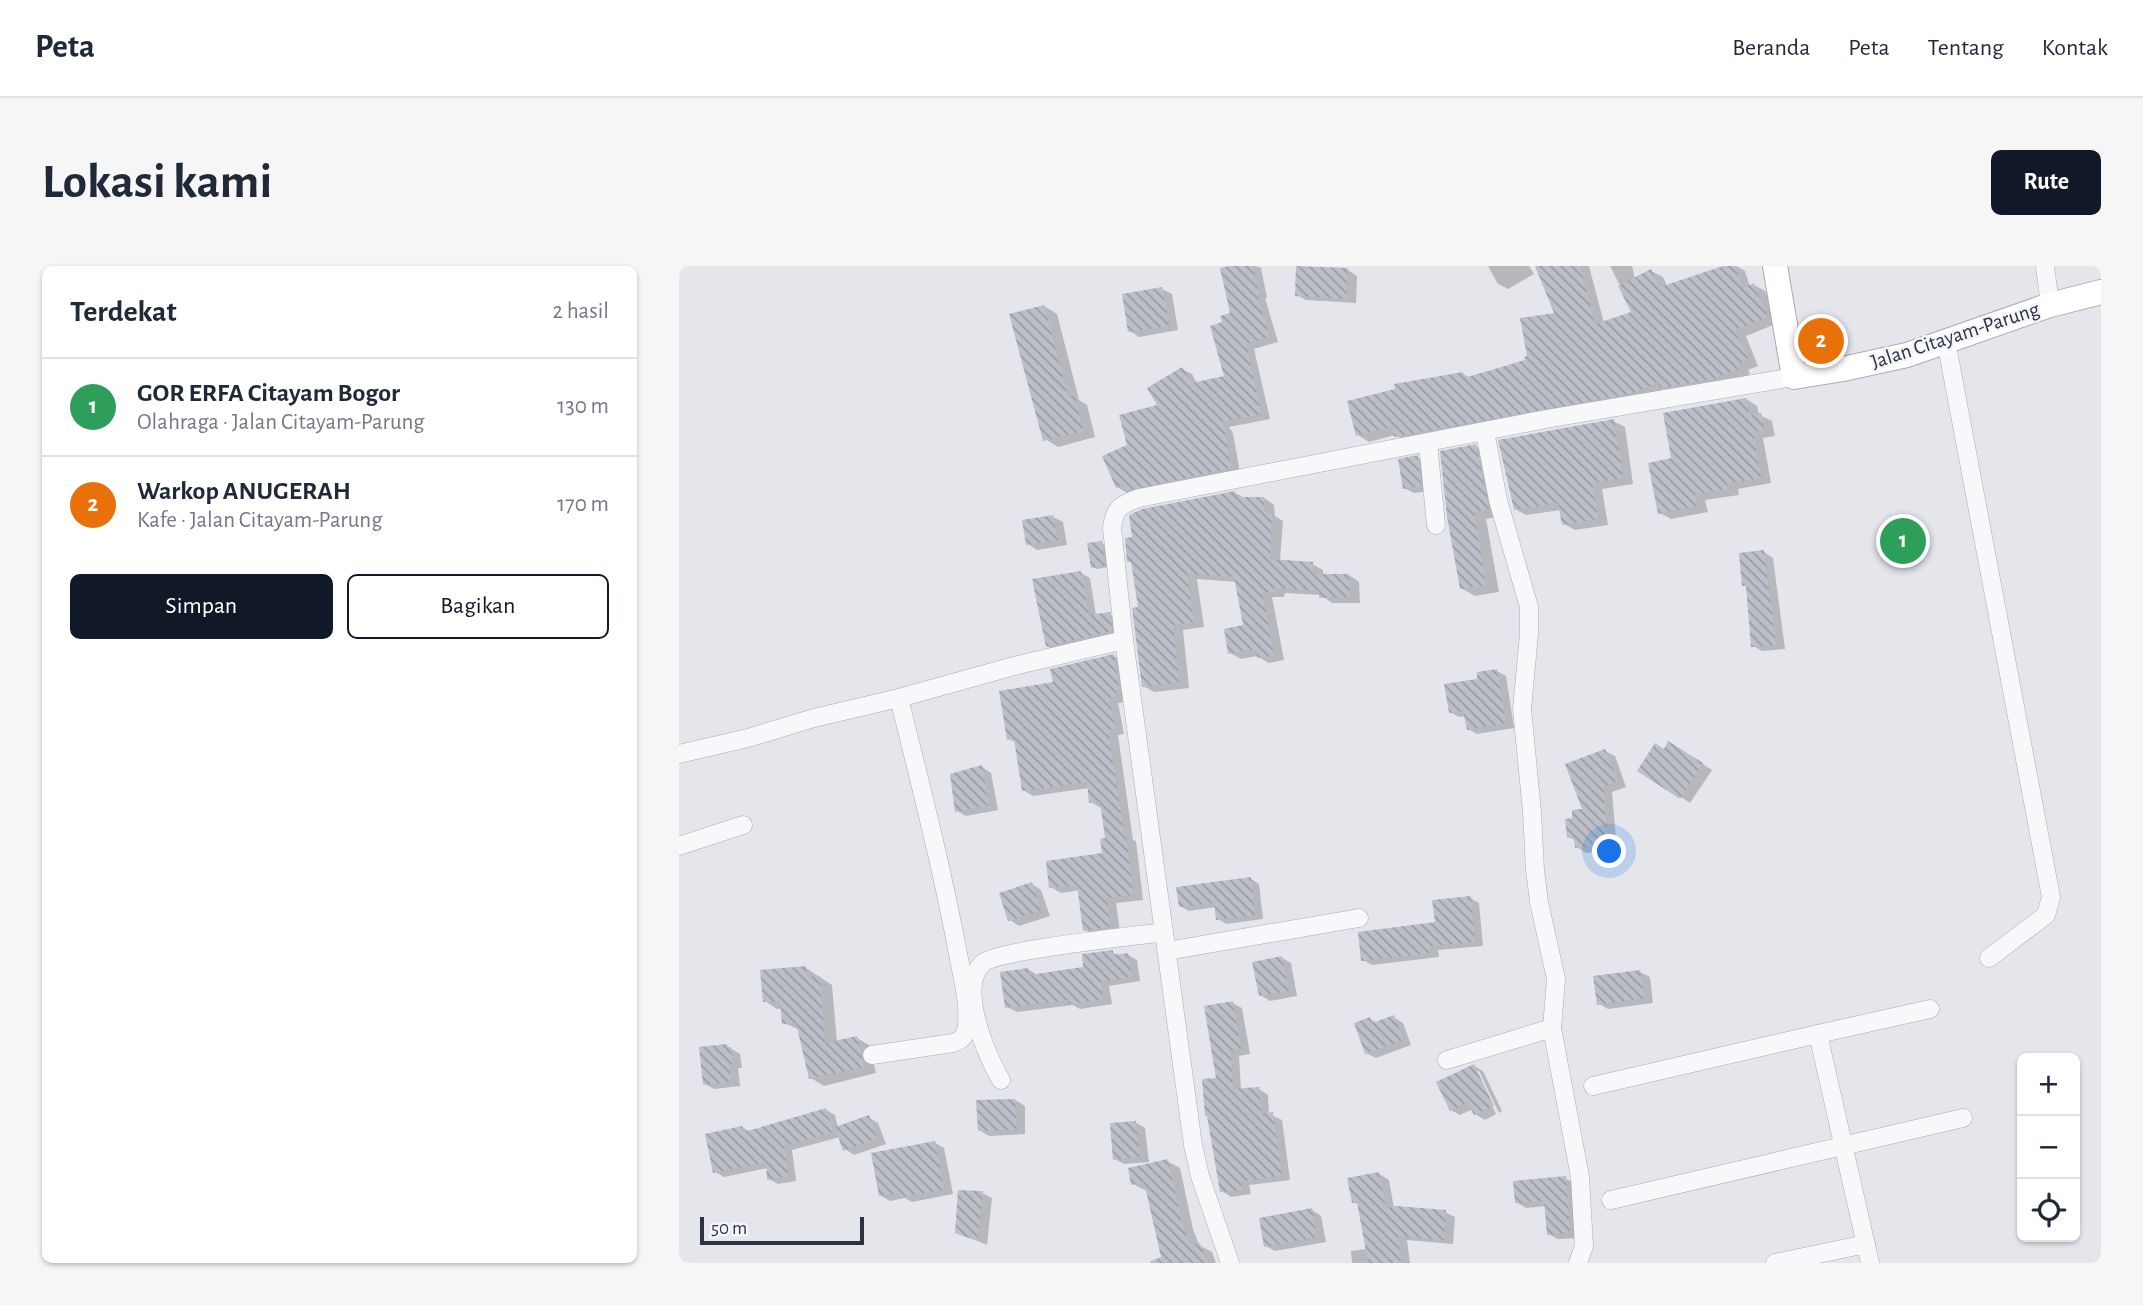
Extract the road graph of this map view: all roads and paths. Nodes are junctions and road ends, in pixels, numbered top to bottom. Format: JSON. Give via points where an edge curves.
{"nodes":[{"id":1,"x":1775,"y":266,"type":"edge"},
{"id":2,"x":2045,"y":266,"type":"edge"},
{"id":3,"x":2101,"y":292,"type":"edge"},
{"id":4,"x":2050,"y":305,"type":"junction"},
{"id":5,"x":1947,"y":341,"type":"junction"},
{"id":6,"x":1794,"y":377,"type":"junction"},
{"id":7,"x":1485,"y":432,"type":"junction"},
{"id":8,"x":1428,"y":443,"type":"junction"},
{"id":9,"x":1436,"y":525,"type":"dead end"},
{"id":10,"x":1124,"y":640,"type":"junction"},
{"id":11,"x":899,"y":698,"type":"junction"},
{"id":12,"x":679,"y":754,"type":"edge"},
{"id":13,"x":743,"y":825,"type":"dead end"},
{"id":14,"x":679,"y":846,"type":"edge"},
{"id":15,"x":1359,"y":918,"type":"dead end"},
{"id":16,"x":1164,"y":932,"type":"junction"},
{"id":17,"x":1167,"y":951,"type":"junction"},
{"id":18,"x":1989,"y":958,"type":"dead end"},
{"id":19,"x":1930,"y":1009,"type":"dead end"},
{"id":20,"x":1552,"y":1028,"type":"junction"},
{"id":21,"x":1818,"y":1034,"type":"junction"},
{"id":22,"x":872,"y":1055,"type":"dead end"},
{"id":23,"x":1447,"y":1059,"type":"dead end"},
{"id":24,"x":1001,"y":1080,"type":"dead end"},
{"id":25,"x":1593,"y":1086,"type":"dead end"},
{"id":26,"x":1963,"y":1118,"type":"dead end"},
{"id":27,"x":1843,"y":1146,"type":"junction"},
{"id":28,"x":1611,"y":1199,"type":"dead end"},
{"id":29,"x":1865,"y":1244,"type":"junction"},
{"id":30,"x":1230,"y":1263,"type":"edge"},
{"id":31,"x":1579,"y":1263,"type":"edge"},
{"id":32,"x":1776,"y":1263,"type":"edge"},
{"id":33,"x":1870,"y":1263,"type":"edge"}],
"edges":[{"from":1,"to":6,"type":"street"},
{"from":2,"to":4,"type":"street"},
{"from":3,"to":4,"type":"street","name":"Jalan Citayam-Parung"},
{"from":4,"to":5,"type":"street","name":"Jalan Citayam-Parung"},
{"from":5,"to":6,"type":"street","name":"Jalan Citayam-Parung","via":[[1907,355]]},
{"from":5,"to":18,"type":"street","via":[[2051,897],[2046,915]]},
{"from":6,"to":7,"type":"street"},
{"from":7,"to":8,"type":"street"},
{"from":7,"to":20,"type":"street","via":[[1501,511],[1529,607],[1522,709],[1536,881],[1556,979]]},
{"from":8,"to":9,"type":"street"},
{"from":8,"to":10,"type":"street","via":[[1139,498],[1118,508],[1112,528]]},
{"from":10,"to":11,"type":"street"},
{"from":10,"to":16,"type":"street"},
{"from":11,"to":12,"type":"street"},
{"from":11,"to":22,"type":"street","via":[[944,876],[967,1014],[961,1040]]},
{"from":13,"to":14,"type":"street"},
{"from":15,"to":17,"type":"street"},
{"from":16,"to":17,"type":"street"},
{"from":16,"to":24,"type":"street","via":[[985,961],[975,978],[975,1019]]},
{"from":17,"to":30,"type":"street","via":[[1193,1145]]},
{"from":19,"to":21,"type":"street"},
{"from":20,"to":23,"type":"street"},
{"from":20,"to":31,"type":"street","via":[[1580,1177],[1584,1246]]},
{"from":21,"to":25,"type":"street"},
{"from":21,"to":27,"type":"street"},
{"from":26,"to":27,"type":"street"},
{"from":27,"to":28,"type":"street"},
{"from":27,"to":29,"type":"street"},
{"from":29,"to":32,"type":"street"},
{"from":29,"to":33,"type":"street"}]}
